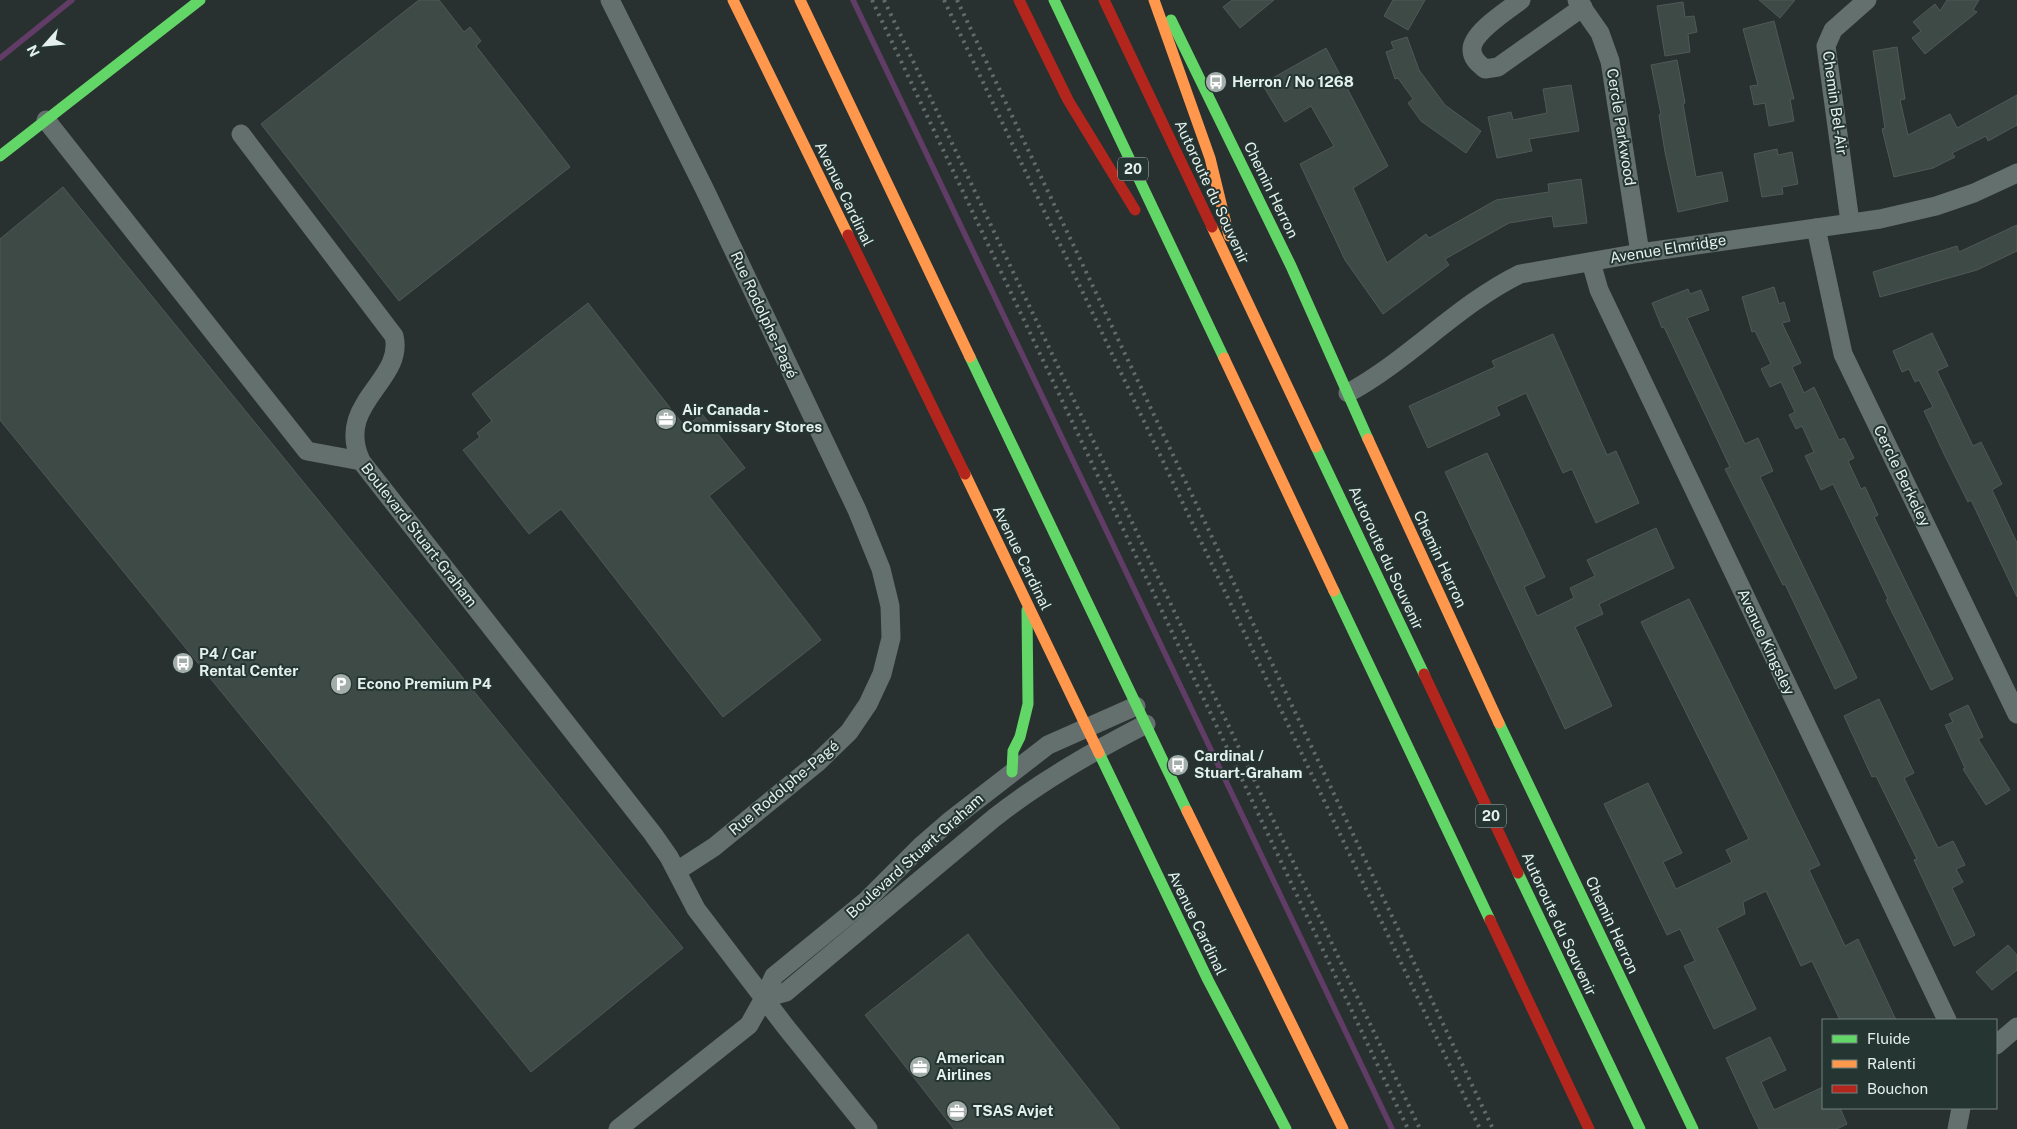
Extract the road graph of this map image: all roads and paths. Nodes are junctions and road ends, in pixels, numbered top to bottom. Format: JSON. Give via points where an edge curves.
{"nodes":[{"id":1,"x":200,"y":0,"type":"edge"},
{"id":2,"x":610,"y":0,"type":"edge"},
{"id":3,"x":733,"y":0,"type":"edge"},
{"id":4,"x":800,"y":0,"type":"edge"},
{"id":5,"x":1019,"y":0,"type":"edge"},
{"id":6,"x":1054,"y":0,"type":"edge"},
{"id":7,"x":1104,"y":0,"type":"edge"},
{"id":8,"x":1154,"y":0,"type":"edge"},
{"id":9,"x":1161,"y":0,"type":"edge"},
{"id":10,"x":1521,"y":0,"type":"edge"},
{"id":11,"x":1866,"y":0,"type":"edge"},
{"id":12,"x":1580,"y":3,"type":"edge"},
{"id":13,"x":46,"y":120,"type":"junction"},
{"id":14,"x":241,"y":134,"type":"dead end"},
{"id":15,"x":0,"y":156,"type":"edge"},
{"id":16,"x":2017,"y":173,"type":"edge"},
{"id":17,"x":1141,"y":218,"type":"dead end"},
{"id":18,"x":1850,"y":222,"type":"junction"},
{"id":19,"x":1816,"y":228,"type":"junction"},
{"id":20,"x":1161,"y":252,"type":"dead end"},
{"id":21,"x":1640,"y":253,"type":"junction"},
{"id":22,"x":1591,"y":262,"type":"junction"},
{"id":23,"x":1242,"y":291,"type":"junction"},
{"id":24,"x":1213,"y":337,"type":"junction"},
{"id":25,"x":1348,"y":393,"type":"junction"},
{"id":26,"x":361,"y":461,"type":"junction"},
{"id":27,"x":1027,"y":604,"type":"junction"},
{"id":28,"x":1136,"y":706,"type":"junction"},
{"id":29,"x":2017,"y":714,"type":"edge"},
{"id":30,"x":1146,"y":724,"type":"junction"},
{"id":31,"x":1087,"y":729,"type":"junction"},
{"id":32,"x":1097,"y":749,"type":"junction"},
{"id":33,"x":1012,"y":772,"type":"junction"},
{"id":34,"x":677,"y":872,"type":"junction"},
{"id":35,"x":764,"y":998,"type":"junction"},
{"id":36,"x":1947,"y":1019,"type":"edge"},
{"id":37,"x":2017,"y":1027,"type":"edge"},
{"id":38,"x":1997,"y":1044,"type":"edge"},
{"id":39,"x":1961,"y":1109,"type":"edge"},
{"id":40,"x":618,"y":1129,"type":"edge"},
{"id":41,"x":868,"y":1129,"type":"edge"},
{"id":42,"x":1286,"y":1129,"type":"edge"},
{"id":43,"x":1343,"y":1129,"type":"edge"},
{"id":44,"x":1589,"y":1129,"type":"edge"},
{"id":45,"x":1640,"y":1129,"type":"edge"},
{"id":46,"x":1693,"y":1129,"type":"edge"},
{"id":47,"x":1957,"y":1129,"type":"edge"}],
"edges":[{"from":1,"to":13,"type":"main road"},
{"from":2,"to":34,"type":"street","name":"Rue Rodolphe-Pagé","via":[[860,518],[887,587],[891,622],[891,638],[882,674],[868,704],[849,732],[809,770],[714,847]]},
{"from":3,"to":27,"type":"main road","name":"Avenue Cardinal"},
{"from":4,"to":28,"type":"main road"},
{"from":5,"to":17,"type":"main road","via":[[1068,100]]},
{"from":6,"to":24,"type":"main road","number":"20"},
{"from":7,"to":23,"type":"main road","name":"Autoroute du Souvenir","number":"20"},
{"from":8,"to":23,"type":"main road","via":[[1210,158]]},
{"from":9,"to":25,"type":"main road","name":"Chemin Herron","via":[[1291,266]]},
{"from":10,"to":12,"type":"street","name":"Cercle Parkwood","via":[[1475,37],[1472,50],[1476,61],[1485,69],[1498,68]]},
{"from":11,"to":18,"type":"street","name":"Chemin Bel-Air","via":[[1833,30],[1826,46]]},
{"from":12,"to":21,"type":"street","name":"Cercle Parkwood","via":[[1600,33],[1610,61]]},
{"from":13,"to":15,"type":"main road"},
{"from":13,"to":26,"type":"street","via":[[307,451]]},
{"from":14,"to":26,"type":"street","name":"Boulevard Stuart-Graham","via":[[394,336],[396,344],[392,363],[365,403],[354,431]]},
{"from":16,"to":18,"type":"street","name":"Avenue Elmridge","via":[[1936,206],[1880,219]]},
{"from":18,"to":19,"type":"street","name":"Avenue Elmridge"},
{"from":19,"to":21,"type":"street","name":"Avenue Elmridge"},
{"from":19,"to":29,"type":"street","name":"Cercle Berkeley","via":[[1843,354]]},
{"from":20,"to":24,"type":"main road"},
{"from":21,"to":22,"type":"street","name":"Avenue Elmridge"},
{"from":22,"to":25,"type":"street","name":"Avenue Elmridge","via":[[1533,270],[1507,280],[1371,381]]},
{"from":22,"to":36,"type":"street","name":"Avenue Kingsley","via":[[1603,299]]},
{"from":23,"to":45,"type":"main road","name":"Autoroute du Souvenir","number":"20"},
{"from":24,"to":44,"type":"main road","number":"20"},
{"from":25,"to":46,"type":"main road","name":"Chemin Herron","via":[[1486,694]]},
{"from":26,"to":34,"type":"street","name":"Boulevard Stuart-Graham","via":[[654,834]]},
{"from":27,"to":31,"type":"main road","name":"Avenue Cardinal"},
{"from":27,"to":33,"type":"main road","via":[[1028,704],[1013,751]]},
{"from":28,"to":30,"type":"main road"},
{"from":28,"to":31,"type":"street","name":"Boulevard Stuart-Graham"},
{"from":30,"to":32,"type":"street","name":"Boulevard Stuart-Graham"},
{"from":30,"to":43,"type":"main road"},
{"from":31,"to":32,"type":"main road","name":"Avenue Cardinal"},
{"from":31,"to":33,"type":"street","name":"Boulevard Stuart-Graham","via":[[1058,739]]},
{"from":32,"to":35,"type":"street","name":"Boulevard Stuart-Graham","via":[[1008,807],[786,992]]},
{"from":32,"to":42,"type":"main road","name":"Avenue Cardinal","via":[[1208,980]]},
{"from":33,"to":35,"type":"street","name":"Boulevard Stuart-Graham","via":[[935,834],[867,900],[774,976]]},
{"from":34,"to":35,"type":"street","via":[[696,909]]},
{"from":35,"to":40,"type":"street","name":"Boulevard Stuart-Graham","via":[[749,1024]]},
{"from":35,"to":41,"type":"street"},
{"from":37,"to":38,"type":"street"},
{"from":39,"to":47,"type":"street"}]}
